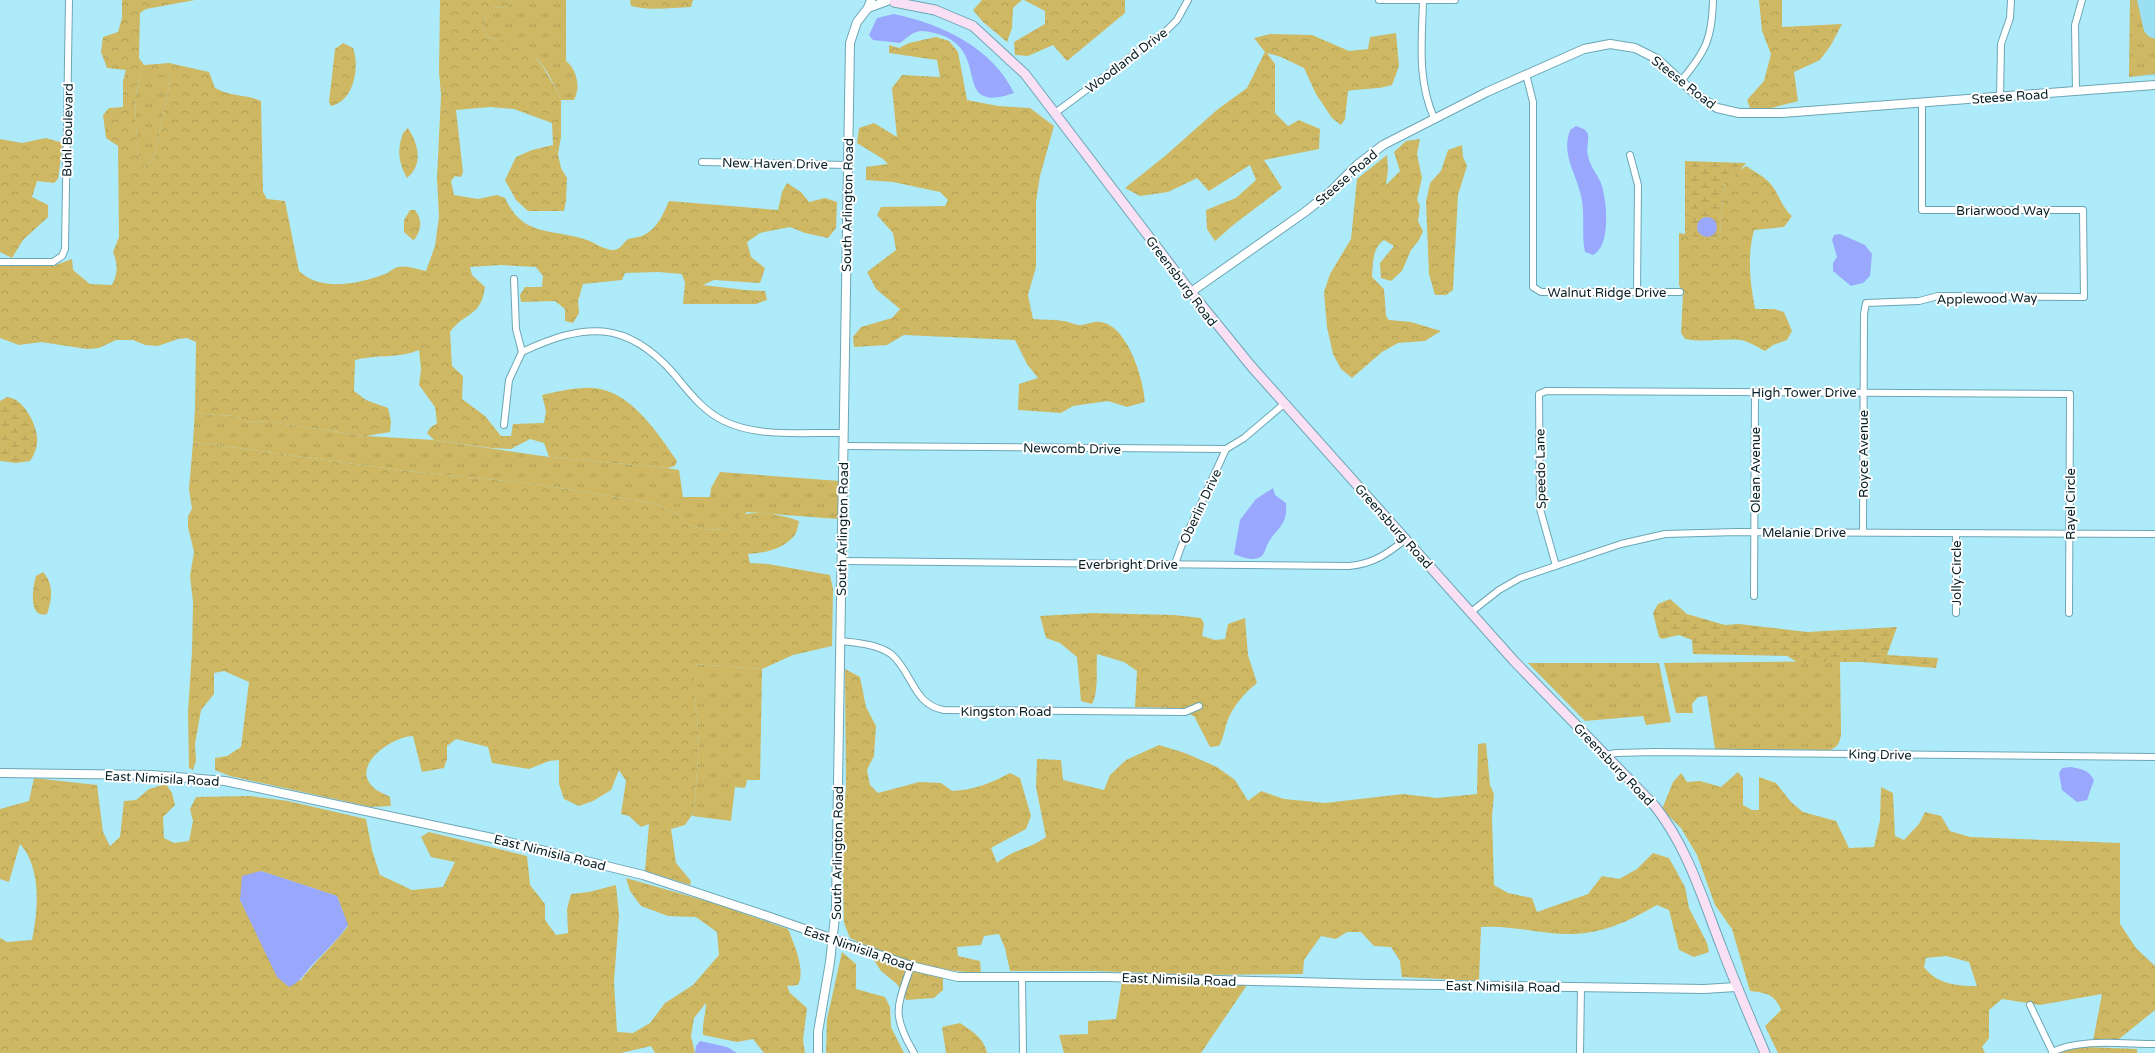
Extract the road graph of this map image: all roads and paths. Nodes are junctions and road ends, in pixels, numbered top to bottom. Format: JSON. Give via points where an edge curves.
{"nodes":[{"id":1,"x":68,"y":0,"type":"edge"},
{"id":2,"x":871,"y":0,"type":"edge"},
{"id":3,"x":1188,"y":0,"type":"edge"},
{"id":4,"x":1380,"y":0,"type":"edge"},
{"id":5,"x":1455,"y":0,"type":"edge"},
{"id":6,"x":1713,"y":0,"type":"edge"},
{"id":7,"x":2011,"y":0,"type":"edge"},
{"id":8,"x":2082,"y":0,"type":"edge"},
{"id":9,"x":891,"y":1,"type":"edge"},
{"id":10,"x":1423,"y":1,"type":"edge"},
{"id":11,"x":916,"y":3,"type":"edge"},
{"id":12,"x":868,"y":8,"type":"junction"},
{"id":13,"x":1526,"y":74,"type":"junction"},
{"id":14,"x":1681,"y":80,"type":"junction"},
{"id":15,"x":2155,"y":85,"type":"edge"},
{"id":16,"x":2076,"y":91,"type":"junction"},
{"id":17,"x":2000,"y":97,"type":"junction"},
{"id":18,"x":1922,"y":102,"type":"junction"},
{"id":19,"x":1055,"y":112,"type":"junction"},
{"id":20,"x":1434,"y":118,"type":"junction"},
{"id":21,"x":1630,"y":155,"type":"dead end"},
{"id":22,"x":702,"y":162,"type":"dead end"},
{"id":23,"x":848,"y":165,"type":"junction"},
{"id":24,"x":0,"y":262,"type":"edge"},
{"id":25,"x":514,"y":279,"type":"dead end"},
{"id":26,"x":1191,"y":292,"type":"junction"},
{"id":27,"x":1637,"y":292,"type":"junction"},
{"id":28,"x":1680,"y":292,"type":"dead end"},
{"id":29,"x":2084,"y":297,"type":"joint"},
{"id":30,"x":1866,"y":303,"type":"joint"},
{"id":31,"x":522,"y":352,"type":"junction"},
{"id":32,"x":1755,"y":392,"type":"junction"},
{"id":33,"x":1864,"y":393,"type":"junction"},
{"id":34,"x":1539,"y":394,"type":"joint"},
{"id":35,"x":2070,"y":394,"type":"joint"},
{"id":36,"x":1284,"y":404,"type":"junction"},
{"id":37,"x":504,"y":426,"type":"dead end"},
{"id":38,"x":844,"y":433,"type":"junction"},
{"id":39,"x":844,"y":446,"type":"junction"},
{"id":40,"x":1226,"y":449,"type":"junction"},
{"id":41,"x":1755,"y":532,"type":"junction"},
{"id":42,"x":1863,"y":532,"type":"junction"},
{"id":43,"x":1956,"y":533,"type":"junction"},
{"id":44,"x":2070,"y":533,"type":"junction"},
{"id":45,"x":2155,"y":534,"type":"edge"},
{"id":46,"x":1406,"y":539,"type":"junction"},
{"id":47,"x":842,"y":561,"type":"junction"},
{"id":48,"x":1175,"y":564,"type":"junction"},
{"id":49,"x":1556,"y":566,"type":"junction"},
{"id":50,"x":1754,"y":596,"type":"dead end"},
{"id":51,"x":1471,"y":612,"type":"junction"},
{"id":52,"x":1956,"y":613,"type":"dead end"},
{"id":53,"x":2069,"y":613,"type":"dead end"},
{"id":54,"x":841,"y":640,"type":"junction"},
{"id":55,"x":1199,"y":706,"type":"dead end"},
{"id":56,"x":1606,"y":755,"type":"junction"},
{"id":57,"x":2155,"y":757,"type":"edge"},
{"id":58,"x":0,"y":773,"type":"edge"},
{"id":59,"x":834,"y":939,"type":"junction"},
{"id":60,"x":911,"y":966,"type":"junction"},
{"id":61,"x":1022,"y":977,"type":"junction"},
{"id":62,"x":1581,"y":987,"type":"junction"},
{"id":63,"x":1736,"y":987,"type":"junction"},
{"id":64,"x":2030,"y":1005,"type":"dead end"},
{"id":65,"x":2155,"y":1044,"type":"edge"},
{"id":66,"x":2052,"y":1052,"type":"edge"},
{"id":67,"x":818,"y":1053,"type":"edge"},
{"id":68,"x":914,"y":1053,"type":"edge"},
{"id":69,"x":1023,"y":1053,"type":"edge"},
{"id":70,"x":1580,"y":1053,"type":"edge"},
{"id":71,"x":1766,"y":1053,"type":"edge"}],
"edges":[{"from":1,"to":24,"type":"street","name":"Buhl Boulevard","via":[[64,254],[53,262]]},
{"from":2,"to":12,"type":"street","name":"South Arlington Road"},
{"from":3,"to":19,"type":"street","name":"Woodland Drive","via":[[1176,20],[1162,34]]},
{"from":4,"to":10,"type":"street"},
{"from":5,"to":10,"type":"street"},
{"from":6,"to":14,"type":"street","via":[[1709,40],[1699,58]]},
{"from":7,"to":17,"type":"street","via":[[2010,18],[2001,44]]},
{"from":8,"to":16,"type":"street","via":[[2076,25]]},
{"from":9,"to":11,"type":"main road","name":"Greensburg Road"},
{"from":9,"to":12,"type":"street"},
{"from":10,"to":20,"type":"street","via":[[1423,87]]},
{"from":11,"to":19,"type":"main road","name":"Greensburg Road","via":[[973,26],[1025,74]]},
{"from":12,"to":23,"type":"street","name":"South Arlington Road","via":[[857,22],[850,43]]},
{"from":13,"to":14,"type":"street","name":"Steese Road","via":[[1584,49],[1617,44],[1646,53]]},
{"from":13,"to":20,"type":"street","name":"Steese Road"},
{"from":13,"to":27,"type":"street","name":"Walnut Ridge Drive","via":[[1533,102],[1531,282],[1534,289],[1541,292]]},
{"from":14,"to":18,"type":"street","name":"Steese Road","via":[[1713,106],[1739,113],[1790,112]]},
{"from":15,"to":16,"type":"street","name":"Steese Road"},
{"from":16,"to":17,"type":"street","name":"Steese Road"},
{"from":17,"to":18,"type":"street","name":"Steese Road"},
{"from":18,"to":29,"type":"street","name":"Briarwood Way","via":[[1922,210],[2083,210]]},
{"from":19,"to":26,"type":"main road","name":"Greensburg Road"},
{"from":20,"to":26,"type":"street","name":"Steese Road","via":[[1371,153],[1310,208]]},
{"from":21,"to":27,"type":"street","via":[[1638,185]]},
{"from":22,"to":23,"type":"street","name":"New Haven Drive"},
{"from":23,"to":38,"type":"street","name":"South Arlington Road"},
{"from":25,"to":31,"type":"street","via":[[516,329]]},
{"from":26,"to":36,"type":"main road","name":"Greensburg Road"},
{"from":27,"to":28,"type":"street","name":"Walnut Ridge Drive"},
{"from":29,"to":30,"type":"street","name":"Applewood Way","via":[[1938,296],[1913,301]]},
{"from":30,"to":33,"type":"street","name":"Royce Avenue"},
{"from":31,"to":37,"type":"street","via":[[509,380]]},
{"from":31,"to":38,"type":"street","via":[[547,340],[575,332],[594,330],[615,333],[641,344],[656,355],[701,404],[723,421],[756,430]]},
{"from":32,"to":33,"type":"street","name":"High Tower Drive"},
{"from":32,"to":34,"type":"street","name":"High Tower Drive","via":[[1546,391]]},
{"from":32,"to":41,"type":"street","name":"Olean Avenue"},
{"from":33,"to":35,"type":"street","name":"High Tower Drive"},
{"from":33,"to":42,"type":"street","name":"Royce Avenue"},
{"from":34,"to":49,"type":"street","name":"Speedo Lane","via":[[1540,509]]},
{"from":35,"to":44,"type":"street","name":"Rayel Circle"},
{"from":36,"to":40,"type":"street","via":[[1244,438]]},
{"from":36,"to":46,"type":"main road","name":"Greensburg Road"},
{"from":38,"to":39,"type":"street","name":"South Arlington Road"},
{"from":39,"to":40,"type":"street","name":"Newcomb Drive"},
{"from":39,"to":47,"type":"street","name":"South Arlington Road"},
{"from":40,"to":48,"type":"street","name":"Oberlin Drive"},
{"from":41,"to":42,"type":"street","name":"Melanie Drive"},
{"from":41,"to":49,"type":"street","name":"Melanie Drive","via":[[1657,535]]},
{"from":41,"to":50,"type":"street","name":"Olean Avenue"},
{"from":42,"to":43,"type":"street","name":"Melanie Drive"},
{"from":43,"to":44,"type":"street","name":"Melanie Drive"},
{"from":43,"to":52,"type":"street","name":"Jolly Circle"},
{"from":44,"to":45,"type":"street","name":"Melanie Drive"},
{"from":44,"to":53,"type":"street","name":"Rayel Circle"},
{"from":46,"to":48,"type":"street","name":"Everbright Drive","via":[[1381,558],[1360,565]]},
{"from":46,"to":51,"type":"main road","name":"Greensburg Road"},
{"from":47,"to":48,"type":"street","name":"Everbright Drive"},
{"from":47,"to":54,"type":"street","name":"South Arlington Road"},
{"from":49,"to":51,"type":"street","name":"Melanie Drive","via":[[1509,584]]},
{"from":51,"to":56,"type":"main road","name":"Greensburg Road","via":[[1515,662]]},
{"from":54,"to":55,"type":"street","name":"Kingston Road","via":[[885,650],[901,666],[922,699],[933,707],[944,710],[1185,712]]},
{"from":54,"to":59,"type":"street","name":"South Arlington Road"},
{"from":56,"to":57,"type":"street","name":"King Drive","via":[[1655,752]]},
{"from":56,"to":63,"type":"main road","name":"Greensburg Road","via":[[1654,805],[1678,840]]},
{"from":58,"to":59,"type":"street","name":"East Nimisila Road","via":[[180,776],[232,783],[595,862],[690,890]]},
{"from":59,"to":60,"type":"street","name":"East Nimisila Road"},
{"from":59,"to":67,"type":"street","name":"South Arlington Road","via":[[819,1024]]},
{"from":60,"to":61,"type":"street","name":"East Nimisila Road","via":[[958,977]]},
{"from":60,"to":68,"type":"street","via":[[899,1004],[898,1019]]},
{"from":61,"to":62,"type":"street","name":"East Nimisila Road"},
{"from":61,"to":69,"type":"street"},
{"from":62,"to":63,"type":"street","name":"East Nimisila Road"},
{"from":62,"to":70,"type":"street"},
{"from":63,"to":71,"type":"main road","name":"Greensburg Road"},
{"from":64,"to":66,"type":"street"},
{"from":65,"to":66,"type":"street","via":[[2089,1044]]}]}
